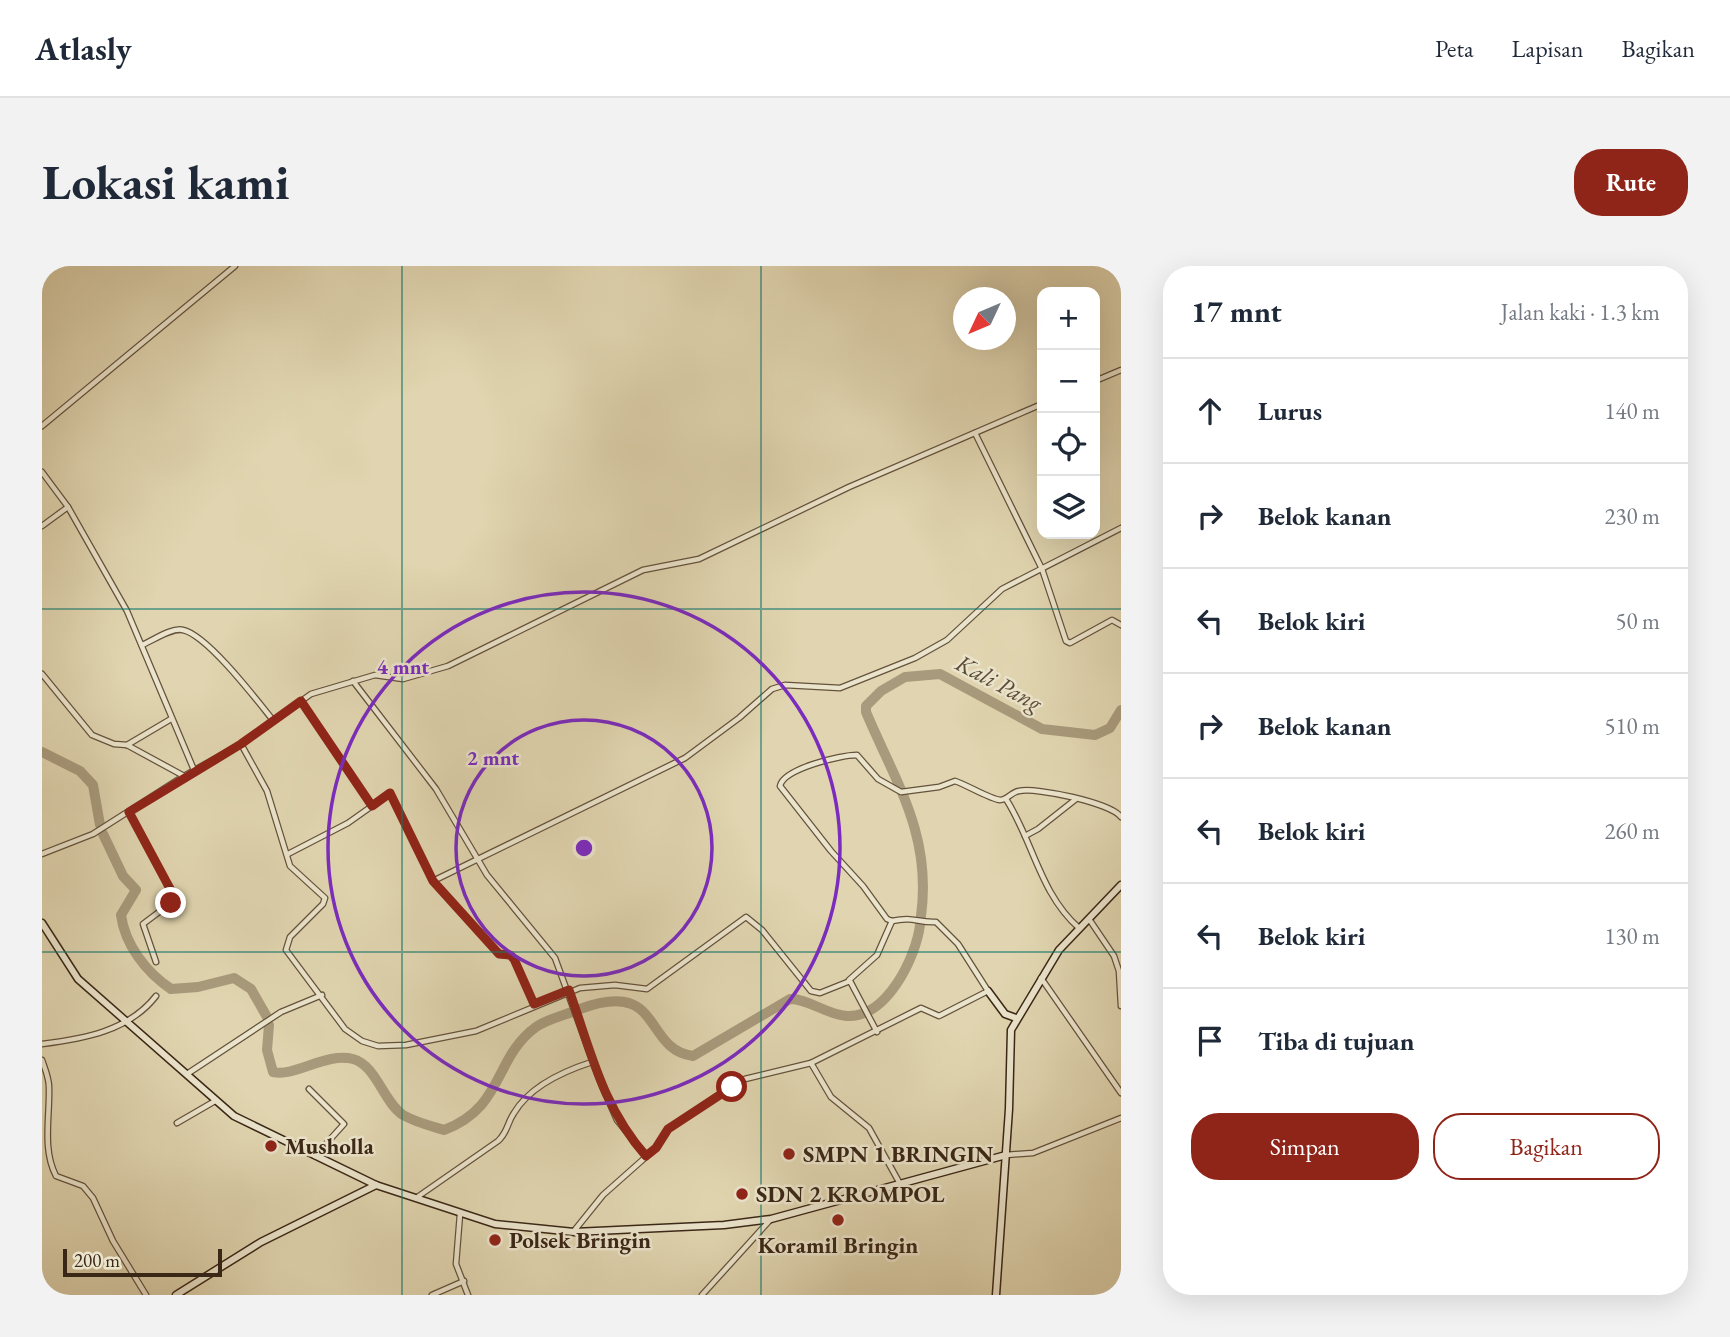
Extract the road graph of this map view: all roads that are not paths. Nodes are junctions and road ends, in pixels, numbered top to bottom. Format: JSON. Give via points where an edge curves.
{"nodes":[{"id":1,"x":235,"y":266,"type":"edge"},
{"id":2,"x":1121,"y":370,"type":"edge"},
{"id":3,"x":1100,"y":379,"type":"edge"},
{"id":4,"x":1037,"y":406,"type":"edge"},
{"id":5,"x":42,"y":426,"type":"edge"},
{"id":6,"x":975,"y":433,"type":"junction"},
{"id":7,"x":42,"y":472,"type":"edge"},
{"id":8,"x":68,"y":508,"type":"junction"},
{"id":9,"x":42,"y":526,"type":"edge"},
{"id":10,"x":1121,"y":528,"type":"edge"},
{"id":11,"x":1042,"y":569,"type":"junction"},
{"id":12,"x":1121,"y":625,"type":"edge"},
{"id":13,"x":142,"y":645,"type":"junction"},
{"id":14,"x":42,"y":674,"type":"edge"},
{"id":15,"x":353,"y":681,"type":"junction"},
{"id":16,"x":301,"y":701,"type":"junction"},
{"id":17,"x":171,"y":718,"type":"junction"},
{"id":18,"x":272,"y":719,"type":"junction"},
{"id":19,"x":241,"y":744,"type":"junction"},
{"id":20,"x":127,"y":746,"type":"junction"},
{"id":21,"x":194,"y":770,"type":"junction"},
{"id":22,"x":184,"y":776,"type":"junction"},
{"id":23,"x":1006,"y":799,"type":"junction"},
{"id":24,"x":1076,"y":799,"type":"junction"},
{"id":25,"x":372,"y":806,"type":"junction"},
{"id":26,"x":129,"y":812,"type":"junction"},
{"id":27,"x":1121,"y":817,"type":"edge"},
{"id":28,"x":1025,"y":836,"type":"junction"},
{"id":29,"x":42,"y":854,"type":"edge"},
{"id":30,"x":288,"y":854,"type":"junction"},
{"id":31,"x":476,"y":859,"type":"junction"},
{"id":32,"x":433,"y":881,"type":"junction"},
{"id":33,"x":1121,"y":885,"type":"edge"},
{"id":34,"x":1089,"y":919,"type":"junction"},
{"id":35,"x":891,"y":922,"type":"junction"},
{"id":36,"x":42,"y":923,"type":"edge"},
{"id":37,"x":1079,"y":928,"type":"junction"},
{"id":38,"x":156,"y":962,"type":"dead end"},
{"id":39,"x":1041,"y":978,"type":"junction"},
{"id":40,"x":849,"y":980,"type":"junction"},
{"id":41,"x":569,"y":990,"type":"junction"},
{"id":42,"x":988,"y":992,"type":"junction"},
{"id":43,"x":322,"y":995,"type":"junction"},
{"id":44,"x":156,"y":996,"type":"dead end"},
{"id":45,"x":534,"y":1004,"type":"junction"},
{"id":46,"x":1121,"y":1006,"type":"edge"},
{"id":47,"x":1016,"y":1018,"type":"junction"},
{"id":48,"x":127,"y":1022,"type":"junction"},
{"id":49,"x":877,"y":1031,"type":"junction"},
{"id":50,"x":42,"y":1044,"type":"edge"},
{"id":51,"x":42,"y":1060,"type":"edge"},
{"id":52,"x":592,"y":1062,"type":"junction"},
{"id":53,"x":811,"y":1063,"type":"junction"},
{"id":54,"x":187,"y":1074,"type":"junction"},
{"id":55,"x":309,"y":1088,"type":"dead end"},
{"id":56,"x":1121,"y":1093,"type":"edge"},
{"id":57,"x":215,"y":1101,"type":"junction"},
{"id":58,"x":1121,"y":1118,"type":"edge"},
{"id":59,"x":177,"y":1123,"type":"dead end"},
{"id":60,"x":1006,"y":1155,"type":"junction"},
{"id":61,"x":315,"y":1156,"type":"junction"},
{"id":62,"x":646,"y":1156,"type":"junction"},
{"id":63,"x":899,"y":1182,"type":"junction"},
{"id":64,"x":376,"y":1185,"type":"junction"},
{"id":65,"x":416,"y":1198,"type":"junction"},
{"id":66,"x":460,"y":1214,"type":"junction"},
{"id":67,"x":771,"y":1219,"type":"junction"},
{"id":68,"x":574,"y":1232,"type":"junction"},
{"id":69,"x":464,"y":1282,"type":"junction"},
{"id":70,"x":146,"y":1295,"type":"edge"},
{"id":71,"x":176,"y":1295,"type":"edge"},
{"id":72,"x":432,"y":1295,"type":"edge"},
{"id":73,"x":468,"y":1295,"type":"edge"},
{"id":74,"x":702,"y":1295,"type":"edge"},
{"id":75,"x":996,"y":1295,"type":"edge"}],
"edges":[{"from":1,"to":5,"type":"street"},
{"from":2,"to":3,"type":"street"},
{"from":4,"to":6,"type":"street"},
{"from":6,"to":11,"type":"street"},
{"from":6,"to":15,"type":"street","via":[[699,559],[643,570],[448,666],[414,678],[375,675]]},
{"from":7,"to":8,"type":"street"},
{"from":8,"to":9,"type":"street"},
{"from":8,"to":13,"type":"street"},
{"from":10,"to":11,"type":"street"},
{"from":11,"to":12,"type":"street","via":[[1067,642],[1112,620]]},
{"from":11,"to":31,"type":"street","via":[[1002,589],[947,640],[915,658],[841,688],[778,686],[685,758]]},
{"from":13,"to":17,"type":"street"},
{"from":13,"to":18,"type":"street","via":[[176,630],[187,632],[226,665]]},
{"from":14,"to":20,"type":"street","via":[[92,735]]},
{"from":15,"to":16,"type":"street"},
{"from":15,"to":31,"type":"street","via":[[436,789]]},
{"from":16,"to":18,"type":"street"},
{"from":16,"to":25,"type":"street"},
{"from":17,"to":20,"type":"street"},
{"from":17,"to":21,"type":"street"},
{"from":18,"to":19,"type":"street"},
{"from":19,"to":21,"type":"street"},
{"from":19,"to":30,"type":"street","via":[[261,776]]},
{"from":20,"to":22,"type":"street"},
{"from":21,"to":22,"type":"street"},
{"from":22,"to":26,"type":"street"},
{"from":23,"to":24,"type":"street","via":[[1019,790]]},
{"from":23,"to":28,"type":"street"},
{"from":23,"to":35,"type":"street","via":[[997,800],[955,781],[901,792],[878,779],[857,755],[803,768],[781,780],[780,786],[809,825]]},
{"from":24,"to":27,"type":"street","via":[[1117,811]]},
{"from":24,"to":28,"type":"street"},
{"from":25,"to":30,"type":"street"},
{"from":25,"to":32,"type":"street","via":[[390,793]]},
{"from":26,"to":29,"type":"street","via":[[93,834]]},
{"from":26,"to":38,"type":"street","via":[[174,896],[143,924]]},
{"from":28,"to":37,"type":"street","via":[[1052,898]]},
{"from":30,"to":43,"type":"street","via":[[293,871],[325,900],[285,946]]},
{"from":31,"to":32,"type":"street"},
{"from":31,"to":41,"type":"street","via":[[545,944]]},
{"from":32,"to":45,"type":"street","via":[[499,954],[514,959]]},
{"from":33,"to":34,"type":"street"},
{"from":34,"to":37,"type":"street"},
{"from":34,"to":46,"type":"street","via":[[1114,957]]},
{"from":35,"to":40,"type":"street","via":[[877,955]]},
{"from":35,"to":42,"type":"street","via":[[910,917],[936,922],[958,944]]},
{"from":36,"to":48,"type":"street","via":[[78,979]]},
{"from":37,"to":39,"type":"street"},
{"from":39,"to":47,"type":"street"},
{"from":39,"to":56,"type":"street"},
{"from":40,"to":41,"type":"street","via":[[820,993],[811,991],[746,917],[647,989],[615,985]]},
{"from":40,"to":49,"type":"street"},
{"from":41,"to":45,"type":"street"},
{"from":41,"to":52,"type":"street"},
{"from":42,"to":47,"type":"street","via":[[1005,1014]]},
{"from":42,"to":49,"type":"street","via":[[939,1016],[921,1008]]},
{"from":43,"to":45,"type":"street","via":[[353,1037],[378,1046],[476,1031]]},
{"from":43,"to":54,"type":"street","via":[[281,1012]]},
{"from":44,"to":48,"type":"street"},
{"from":47,"to":60,"type":"street","via":[[1011,1030]]},
{"from":48,"to":50,"type":"street","via":[[81,1039]]},
{"from":48,"to":54,"type":"street"},
{"from":49,"to":53,"type":"street"},
{"from":51,"to":70,"type":"street","via":[[49,1084],[46,1143],[50,1165],[56,1176],[83,1186],[93,1198]]},
{"from":52,"to":62,"type":"street","via":[[617,1120]]},
{"from":52,"to":65,"type":"street","via":[[561,1073],[538,1088],[513,1114],[498,1141]]},
{"from":53,"to":62,"type":"street","via":[[732,1087],[668,1129]]},
{"from":53,"to":63,"type":"street","via":[[831,1097],[869,1128]]},
{"from":54,"to":57,"type":"street"},
{"from":55,"to":61,"type":"street","via":[[344,1124]]},
{"from":57,"to":59,"type":"street"},
{"from":57,"to":61,"type":"street","via":[[234,1116]]},
{"from":58,"to":60,"type":"street","via":[[1033,1153]]},
{"from":60,"to":63,"type":"street"},
{"from":60,"to":75,"type":"street"},
{"from":61,"to":64,"type":"street"},
{"from":62,"to":68,"type":"street","via":[[603,1195]]},
{"from":63,"to":67,"type":"street"},
{"from":64,"to":65,"type":"street"},
{"from":64,"to":71,"type":"street","via":[[261,1242]]},
{"from":65,"to":66,"type":"street"},
{"from":66,"to":68,"type":"street","via":[[495,1224]]},
{"from":66,"to":69,"type":"street","via":[[456,1264]]},
{"from":67,"to":68,"type":"street"},
{"from":67,"to":74,"type":"street"},
{"from":69,"to":72,"type":"street"},
{"from":69,"to":73,"type":"street"}]}
